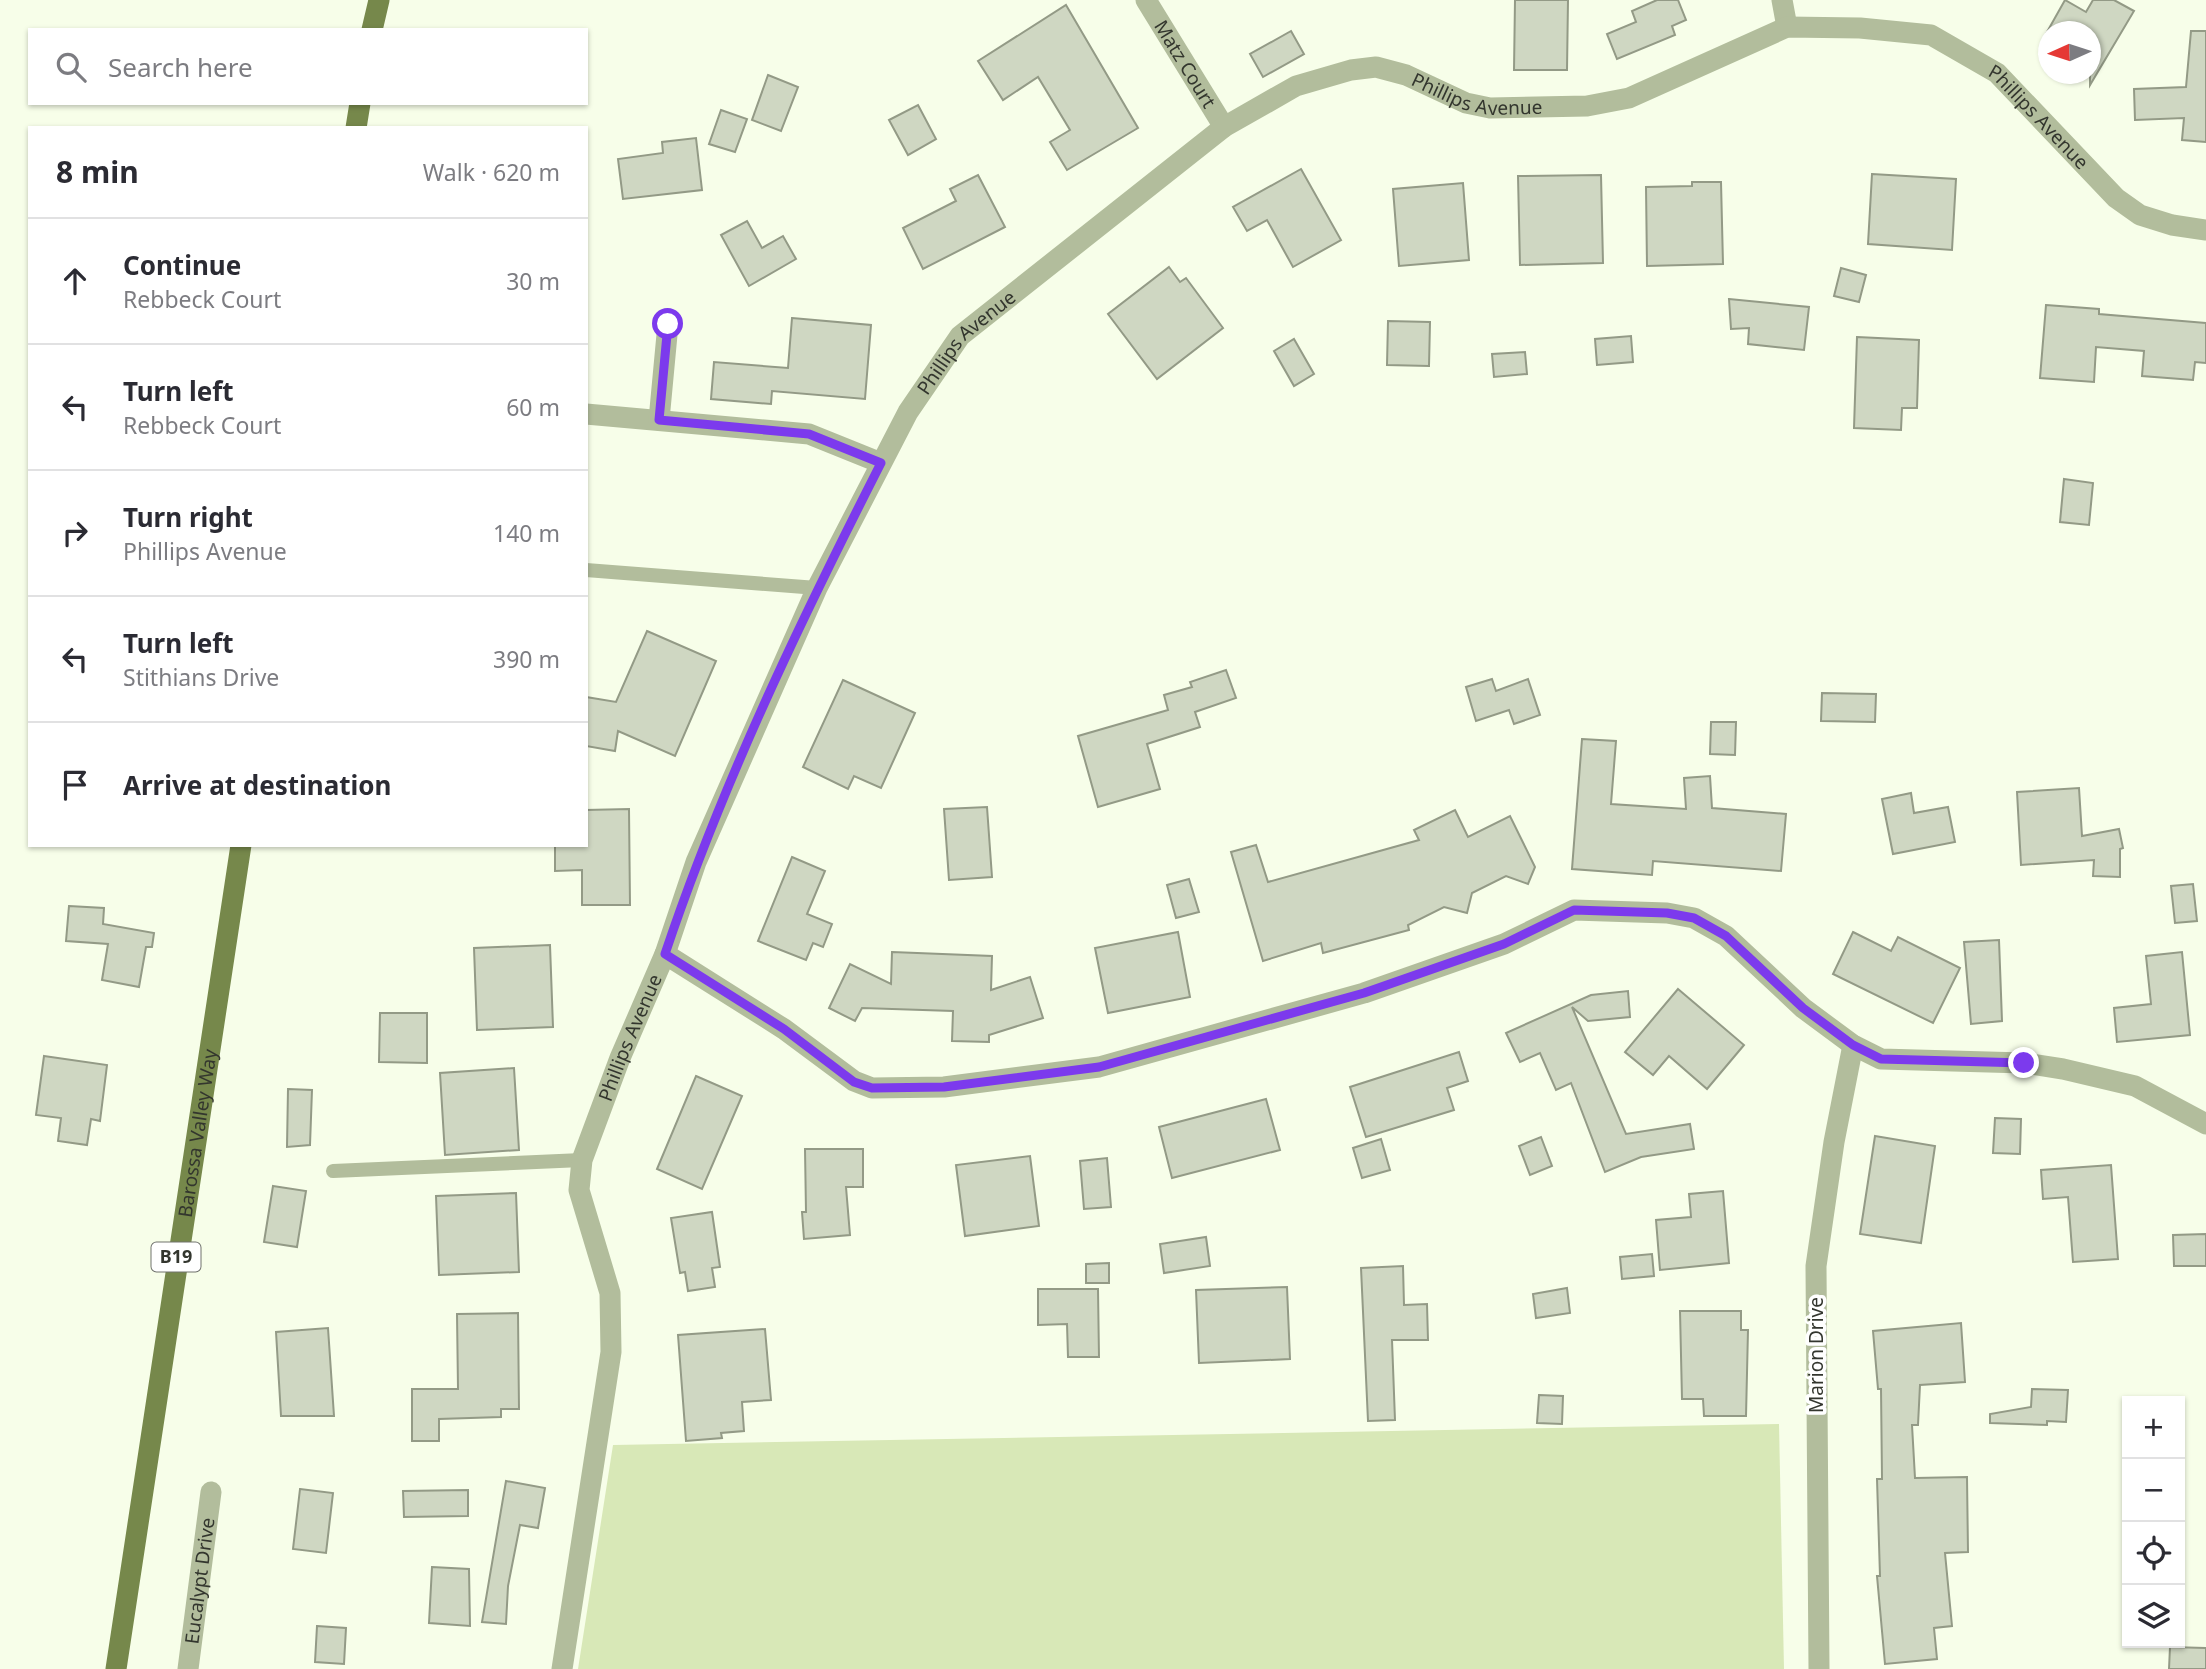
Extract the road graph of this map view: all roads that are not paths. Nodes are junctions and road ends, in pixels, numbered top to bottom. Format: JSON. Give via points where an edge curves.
{"nodes":[{"id":1,"x":379,"y":0,"type":"edge"},
{"id":2,"x":1146,"y":0,"type":"edge"},
{"id":3,"x":1782,"y":0,"type":"edge"},
{"id":4,"x":1787,"y":27,"type":"junction"},
{"id":5,"x":372,"y":28,"type":"edge"},
{"id":6,"x":360,"y":105,"type":"edge"},
{"id":7,"x":356,"y":126,"type":"edge"},
{"id":8,"x":1224,"y":127,"type":"junction"},
{"id":9,"x":2206,"y":230,"type":"edge"},
{"id":10,"x":668,"y":324,"type":"dead end"},
{"id":11,"x":588,"y":414,"type":"edge"},
{"id":12,"x":659,"y":420,"type":"junction"},
{"id":13,"x":881,"y":463,"type":"junction"},
{"id":14,"x":588,"y":570,"type":"edge"},
{"id":15,"x":817,"y":588,"type":"junction"},
{"id":16,"x":241,"y":847,"type":"edge"},
{"id":17,"x":665,"y":954,"type":"junction"},
{"id":18,"x":1853,"y":1045,"type":"junction"},
{"id":19,"x":2206,"y":1124,"type":"edge"},
{"id":20,"x":582,"y":1160,"type":"junction"},
{"id":21,"x":333,"y":1171,"type":"dead end"},
{"id":22,"x":211,"y":1492,"type":"dead end"},
{"id":23,"x":116,"y":1669,"type":"edge"},
{"id":24,"x":188,"y":1669,"type":"edge"},
{"id":25,"x":562,"y":1669,"type":"edge"},
{"id":26,"x":1819,"y":1669,"type":"edge"}],
"edges":[{"from":1,"to":5,"type":"main road"},
{"from":2,"to":8,"type":"street","name":"Matz Court"},
{"from":3,"to":4,"type":"street"},
{"from":4,"to":8,"type":"street","name":"Phillips Avenue","via":[[1629,98],[1587,106],[1490,108],[1376,67],[1296,86]]},
{"from":4,"to":9,"type":"street","name":"Phillips Avenue","via":[[1931,35],[1997,73],[2124,204],[2161,222]]},
{"from":6,"to":7,"type":"main road"},
{"from":8,"to":13,"type":"street","name":"Phillips Avenue","via":[[960,336],[908,412]]},
{"from":10,"to":12,"type":"street"},
{"from":11,"to":12,"type":"street"},
{"from":12,"to":13,"type":"street","via":[[809,434]]},
{"from":13,"to":15,"type":"street","name":"Phillips Avenue"},
{"from":14,"to":15,"type":"lane"},
{"from":15,"to":17,"type":"street","name":"Phillips Avenue","via":[[696,862]]},
{"from":16,"to":23,"type":"main road","name":"Barossa Valley Way","number":"B19"},
{"from":17,"to":18,"type":"street","via":[[784,1029],[854,1082],[872,1088],[944,1087],[1099,1067],[1364,993],[1504,944],[1574,910],[1694,918],[1726,936],[1803,1008]]},
{"from":17,"to":20,"type":"street","name":"Phillips Avenue"},
{"from":18,"to":19,"type":"street","via":[[1881,1059],[2024,1063],[2088,1074],[2135,1086]]},
{"from":18,"to":26,"type":"street","name":"Marion Drive","via":[[1833,1142],[1816,1265]]},
{"from":20,"to":21,"type":"lane"},
{"from":20,"to":25,"type":"street","name":"Phillips Avenue","via":[[579,1190],[610,1293],[611,1352]]},
{"from":22,"to":24,"type":"street","name":"Eucalypt Drive"}]}
